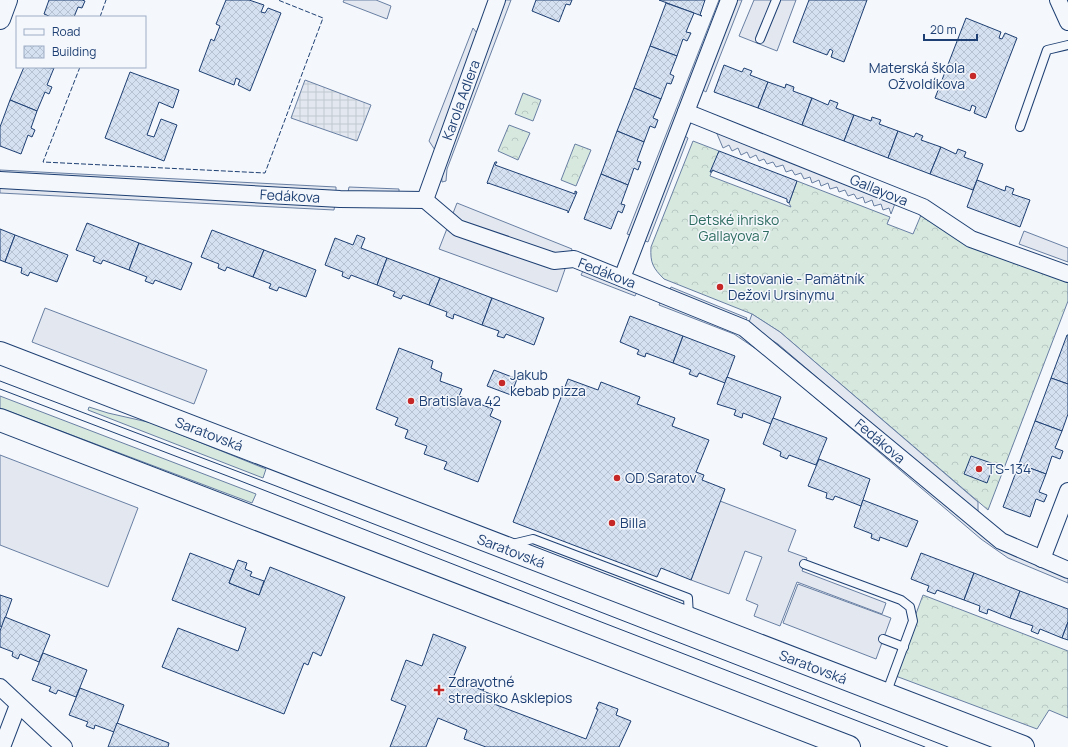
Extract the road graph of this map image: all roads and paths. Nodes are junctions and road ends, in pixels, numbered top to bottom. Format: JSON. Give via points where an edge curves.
{"nodes":[{"id":1,"x":497,"y":0,"type":"edge"},
{"id":2,"x":729,"y":0,"type":"edge"},
{"id":3,"x":776,"y":0,"type":"edge"},
{"id":4,"x":1058,"y":0,"type":"edge"},
{"id":5,"x":1068,"y":22,"type":"edge"},
{"id":6,"x":760,"y":38,"type":"dead end"},
{"id":7,"x":1068,"y":45,"type":"edge"},
{"id":8,"x":686,"y":112,"type":"junction"},
{"id":9,"x":1020,"y":127,"type":"dead end"},
{"id":10,"x":0,"y":180,"type":"edge"},
{"id":11,"x":425,"y":200,"type":"junction"},
{"id":12,"x":1068,"y":274,"type":"edge"},
{"id":13,"x":622,"y":278,"type":"junction"},
{"id":14,"x":0,"y":353,"type":"edge"},
{"id":15,"x":0,"y":420,"type":"edge"},
{"id":16,"x":1068,"y":490,"type":"edge"},
{"id":17,"x":1042,"y":559,"type":"junction"},
{"id":18,"x":804,"y":564,"type":"dead end"},
{"id":19,"x":1068,"y":570,"type":"edge"},
{"id":20,"x":883,"y":639,"type":"dead end"},
{"id":21,"x":904,"y":647,"type":"junction"},
{"id":22,"x":0,"y":687,"type":"edge"},
{"id":23,"x":885,"y":695,"type":"junction"},
{"id":24,"x":18,"y":705,"type":"junction"},
{"id":25,"x":2,"y":747,"type":"edge"},
{"id":26,"x":64,"y":747,"type":"edge"},
{"id":27,"x":849,"y":747,"type":"edge"},
{"id":28,"x":1023,"y":747,"type":"edge"}],
"edges":[{"from":1,"to":11,"type":"street","name":"Karola Adlera"},
{"from":2,"to":8,"type":"street"},
{"from":3,"to":6,"type":"lane"},
{"from":4,"to":5,"type":"street"},
{"from":7,"to":9,"type":"lane","via":[[1048,50]]},
{"from":8,"to":12,"type":"street","name":"Gallayova","via":[[923,207],[971,239]]},
{"from":8,"to":13,"type":"street"},
{"from":10,"to":11,"type":"street","name":"Fedákova","via":[[340,199]]},
{"from":11,"to":13,"type":"street","name":"Fedákova","via":[[458,228],[554,261],[574,259]]},
{"from":13,"to":17,"type":"street","name":"Fedákova","via":[[744,328],[1001,541]]},
{"from":14,"to":23,"type":"main road","name":"Saratovská"},
{"from":15,"to":27,"type":"main road"},
{"from":16,"to":17,"type":"street"},
{"from":17,"to":19,"type":"street","name":"Fedákova"},
{"from":18,"to":21,"type":"lane","via":[[901,600],[910,607],[913,621]]},
{"from":20,"to":21,"type":"lane"},
{"from":21,"to":23,"type":"lane"},
{"from":22,"to":24,"type":"street"},
{"from":23,"to":28,"type":"main road","name":"Saratovská"},
{"from":24,"to":25,"type":"street"},
{"from":24,"to":26,"type":"street"}]}
